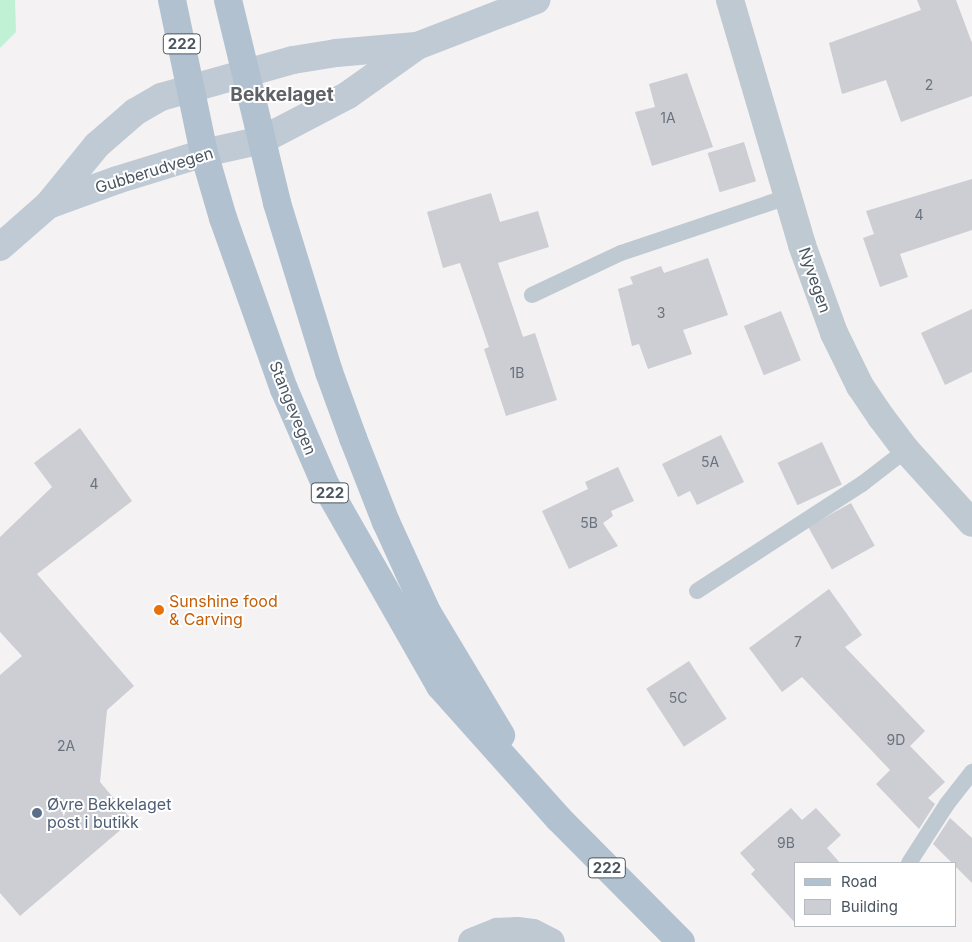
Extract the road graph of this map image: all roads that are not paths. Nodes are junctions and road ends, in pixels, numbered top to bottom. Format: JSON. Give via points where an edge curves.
{"nodes":[{"id":1,"x":172,"y":0,"type":"edge"},
{"id":2,"x":228,"y":0,"type":"edge"},
{"id":3,"x":536,"y":0,"type":"edge"},
{"id":4,"x":730,"y":0,"type":"edge"},
{"id":5,"x":417,"y":46,"type":"junction"},
{"id":6,"x":247,"y":74,"type":"junction"},
{"id":7,"x":192,"y":89,"type":"junction"},
{"id":8,"x":262,"y":140,"type":"junction"},
{"id":9,"x":204,"y":153,"type":"junction"},
{"id":10,"x":787,"y":197,"type":"junction"},
{"id":11,"x":48,"y":205,"type":"junction"},
{"id":12,"x":0,"y":247,"type":"edge"},
{"id":13,"x":532,"y":295,"type":"dead end"},
{"id":14,"x":906,"y":450,"type":"junction"},
{"id":15,"x":972,"y":523,"type":"edge"},
{"id":16,"x":696,"y":591,"type":"dead end"},
{"id":17,"x":972,"y":772,"type":"edge"},
{"id":18,"x":534,"y":791,"type":"junction"},
{"id":19,"x":909,"y":862,"type":"edge"},
{"id":20,"x":472,"y":942,"type":"edge"},
{"id":21,"x":551,"y":942,"type":"edge"},
{"id":22,"x":681,"y":942,"type":"edge"}],
"edges":[{"from":1,"to":7,"type":"main road","name":"Stangevegen","number":"222"},
{"from":2,"to":6,"type":"main road","name":"Stangevegen","number":"222"},
{"from":3,"to":5,"type":"main road"},
{"from":4,"to":10,"type":"street","name":"Nyvegen"},
{"from":5,"to":6,"type":"main road","name":"Gubberudvegen","via":[[336,53]]},
{"from":5,"to":8,"type":"main road","name":"Gubberudvegen","via":[[348,95]]},
{"from":6,"to":7,"type":"main road","name":"Gubberudvegen"},
{"from":6,"to":8,"type":"main road","name":"Stangevegen","number":"222"},
{"from":7,"to":9,"type":"main road","name":"Stangevegen","number":"222"},
{"from":7,"to":11,"type":"main road","name":"Gubberudvegen","via":[[161,97],[135,112],[97,145]]},
{"from":8,"to":9,"type":"main road","name":"Gubberudvegen"},
{"from":8,"to":18,"type":"main road","name":"Stangevegen","number":"222","via":[[277,203],[328,372],[386,522],[427,612]]},
{"from":9,"to":11,"type":"main road","name":"Gubberudvegen"},
{"from":9,"to":18,"type":"main road","name":"Stangevegen","number":"222","via":[[223,218],[284,389],[326,486],[440,686]]},
{"from":10,"to":13,"type":"lane","via":[[620,253]]},
{"from":10,"to":14,"type":"street","name":"Nyvegen","via":[[834,333],[860,386]]},
{"from":11,"to":12,"type":"main road","name":"Gubberudvegen"},
{"from":14,"to":15,"type":"street","name":"Nyvegen"},
{"from":14,"to":16,"type":"lane","via":[[846,494]]},
{"from":17,"to":19,"type":"lane"},
{"from":18,"to":22,"type":"main road","name":"Stangevegen","number":"222"},
{"from":20,"to":21,"type":"street","via":[[497,932],[517,931],[533,933]]}]}
